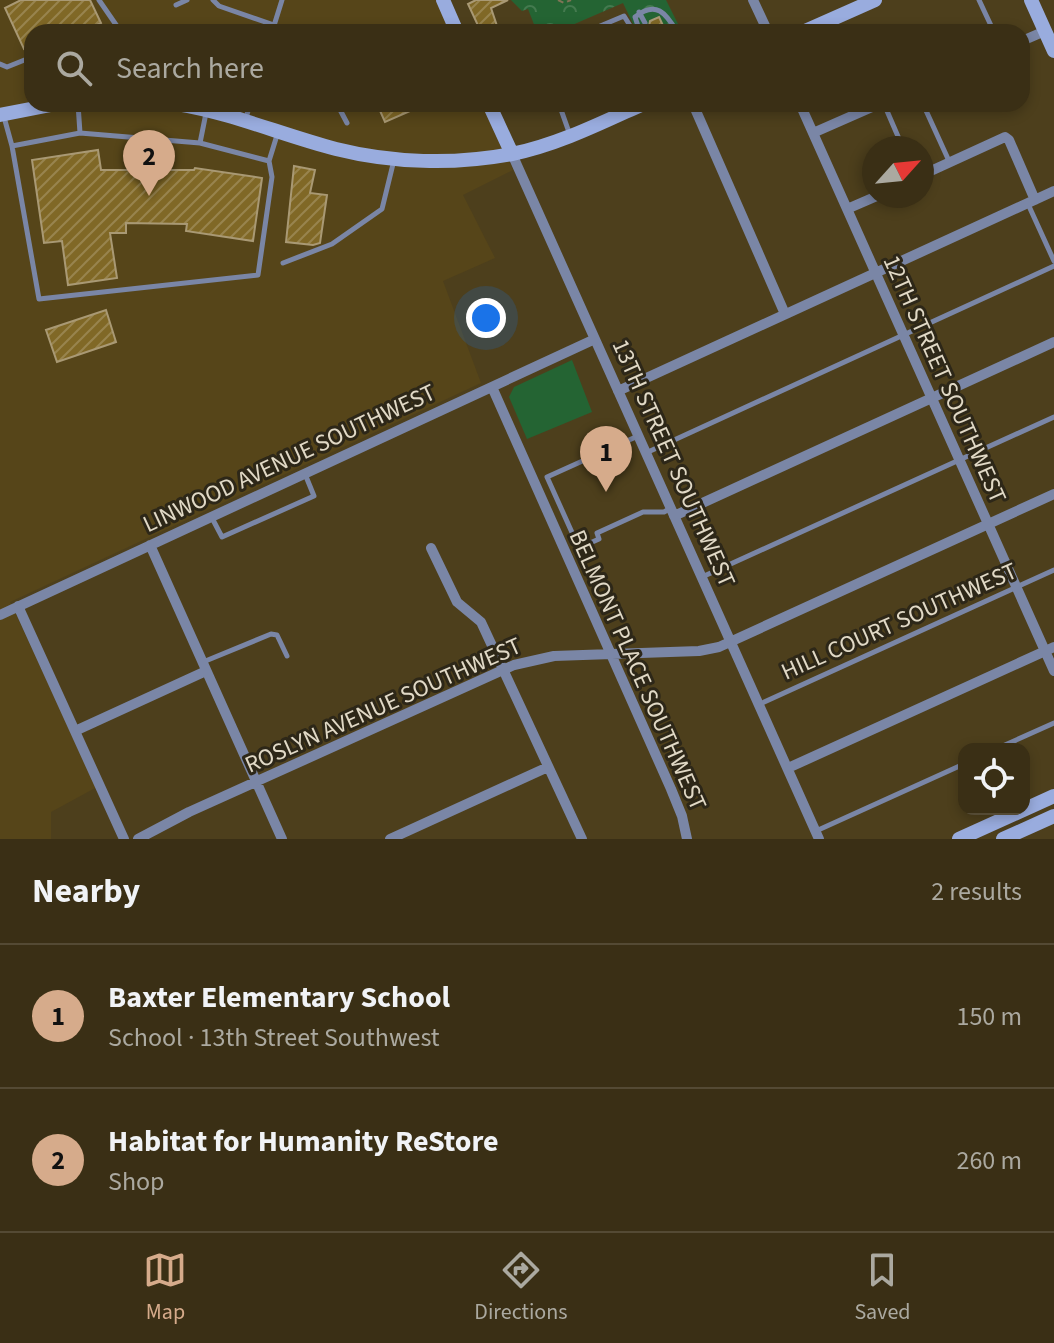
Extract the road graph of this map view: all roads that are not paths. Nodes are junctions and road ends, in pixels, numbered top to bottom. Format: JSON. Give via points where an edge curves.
{"nodes":[{"id":1,"x":99,"y":0,"type":"edge"},
{"id":2,"x":187,"y":0,"type":"edge"},
{"id":3,"x":213,"y":0,"type":"edge"},
{"id":4,"x":282,"y":0,"type":"edge"},
{"id":5,"x":443,"y":0,"type":"edge"},
{"id":6,"x":753,"y":0,"type":"edge"},
{"id":7,"x":875,"y":0,"type":"edge"},
{"id":8,"x":979,"y":0,"type":"edge"},
{"id":9,"x":1031,"y":0,"type":"edge"},
{"id":10,"x":176,"y":5,"type":"dead end"},
{"id":11,"x":639,"y":12,"type":"junction"},
{"id":12,"x":645,"y":23,"type":"dead end"},
{"id":13,"x":116,"y":24,"type":"edge"},
{"id":14,"x":271,"y":24,"type":"edge"},
{"id":15,"x":274,"y":24,"type":"edge"},
{"id":16,"x":453,"y":24,"type":"edge"},
{"id":17,"x":604,"y":24,"type":"edge"},
{"id":18,"x":630,"y":24,"type":"edge"},
{"id":19,"x":636,"y":24,"type":"edge"},
{"id":20,"x":672,"y":24,"type":"edge"},
{"id":21,"x":764,"y":24,"type":"edge"},
{"id":22,"x":821,"y":24,"type":"edge"},
{"id":23,"x":990,"y":24,"type":"edge"},
{"id":24,"x":1045,"y":31,"type":"junction"},
{"id":25,"x":1030,"y":38,"type":"edge"},
{"id":26,"x":1054,"y":51,"type":"edge"},
{"id":27,"x":24,"y":60,"type":"edge"},
{"id":28,"x":0,"y":64,"type":"edge"},
{"id":29,"x":24,"y":111,"type":"edge"},
{"id":30,"x":79,"y":112,"type":"edge"},
{"id":31,"x":207,"y":112,"type":"edge"},
{"id":32,"x":215,"y":112,"type":"edge"},
{"id":33,"x":248,"y":112,"type":"edge"},
{"id":34,"x":341,"y":112,"type":"edge"},
{"id":35,"x":493,"y":112,"type":"edge"},
{"id":36,"x":562,"y":112,"type":"edge"},
{"id":37,"x":614,"y":112,"type":"edge"},
{"id":38,"x":697,"y":112,"type":"edge"},
{"id":39,"x":804,"y":112,"type":"edge"},
{"id":40,"x":862,"y":112,"type":"edge"},
{"id":41,"x":885,"y":112,"type":"edge"},
{"id":42,"x":927,"y":112,"type":"edge"},
{"id":43,"x":2,"y":115,"type":"edge"},
{"id":44,"x":245,"y":120,"type":"junction"},
{"id":45,"x":347,"y":123,"type":"dead end"},
{"id":46,"x":278,"y":131,"type":"junction"},
{"id":47,"x":80,"y":133,"type":"junction"},
{"id":48,"x":813,"y":133,"type":"junction"},
{"id":49,"x":570,"y":136,"type":"junction"},
{"id":50,"x":897,"y":136,"type":"edge"},
{"id":51,"x":200,"y":143,"type":"junction"},
{"id":52,"x":12,"y":146,"type":"junction"},
{"id":53,"x":512,"y":154,"type":"junction"},
{"id":54,"x":394,"y":159,"type":"junction"},
{"id":55,"x":269,"y":161,"type":"junction"},
{"id":56,"x":949,"y":162,"type":"junction"},
{"id":57,"x":934,"y":169,"type":"edge"},
{"id":58,"x":1054,"y":191,"type":"edge"},
{"id":59,"x":1032,"y":201,"type":"junction"},
{"id":60,"x":862,"y":202,"type":"edge"},
{"id":61,"x":847,"y":209,"type":"junction"},
{"id":62,"x":283,"y":263,"type":"dead end"},
{"id":63,"x":1054,"y":264,"type":"edge"},
{"id":64,"x":875,"y":273,"type":"junction"},
{"id":65,"x":785,"y":314,"type":"junction"},
{"id":66,"x":904,"y":335,"type":"junction"},
{"id":67,"x":595,"y":339,"type":"junction"},
{"id":68,"x":1054,"y":342,"type":"edge"},
{"id":69,"x":492,"y":387,"type":"junction"},
{"id":70,"x":618,"y":391,"type":"junction"},
{"id":71,"x":932,"y":398,"type":"junction"},
{"id":72,"x":1054,"y":417,"type":"edge"},
{"id":73,"x":639,"y":436,"type":"junction"},
{"id":74,"x":646,"y":453,"type":"junction"},
{"id":75,"x":959,"y":459,"type":"junction"},
{"id":76,"x":304,"y":473,"type":"junction"},
{"id":77,"x":1054,"y":494,"type":"edge"},
{"id":78,"x":672,"y":512,"type":"junction"},
{"id":79,"x":212,"y":516,"type":"junction"},
{"id":80,"x":988,"y":524,"type":"junction"},
{"id":81,"x":150,"y":545,"type":"junction"},
{"id":82,"x":431,"y":548,"type":"dead end"},
{"id":83,"x":1054,"y":570,"type":"edge"},
{"id":84,"x":701,"y":578,"type":"junction"},
{"id":85,"x":1016,"y":588,"type":"junction"},
{"id":86,"x":18,"y":606,"type":"junction"},
{"id":87,"x":0,"y":615,"type":"edge"},
{"id":88,"x":730,"y":642,"type":"junction"},
{"id":89,"x":1050,"y":649,"type":"edge"},
{"id":90,"x":611,"y":655,"type":"junction"},
{"id":91,"x":287,"y":656,"type":"dead end"},
{"id":92,"x":204,"y":666,"type":"junction"},
{"id":93,"x":504,"y":669,"type":"junction"},
{"id":94,"x":1054,"y":671,"type":"edge"},
{"id":95,"x":759,"y":705,"type":"junction"},
{"id":96,"x":1054,"y":723,"type":"edge"},
{"id":97,"x":75,"y":731,"type":"junction"},
{"id":98,"x":1009,"y":743,"type":"edge"},
{"id":99,"x":548,"y":767,"type":"junction"},
{"id":100,"x":958,"y":767,"type":"edge"},
{"id":101,"x":788,"y":768,"type":"junction"},
{"id":102,"x":256,"y":782,"type":"junction"},
{"id":103,"x":1054,"y":796,"type":"edge"},
{"id":104,"x":1054,"y":816,"type":"edge"},
{"id":105,"x":818,"y":835,"type":"edge"},
{"id":106,"x":124,"y":839,"type":"edge"},
{"id":107,"x":138,"y":839,"type":"edge"},
{"id":108,"x":282,"y":839,"type":"edge"},
{"id":109,"x":390,"y":839,"type":"edge"},
{"id":110,"x":582,"y":839,"type":"edge"},
{"id":111,"x":687,"y":839,"type":"edge"},
{"id":112,"x":959,"y":839,"type":"edge"},
{"id":113,"x":1003,"y":839,"type":"edge"}],
"edges":[{"from":1,"to":13,"type":"lane"},
{"from":2,"to":10,"type":"lane"},
{"from":3,"to":14,"type":"lane"},
{"from":4,"to":15,"type":"lane"},
{"from":5,"to":16,"type":"main road"},
{"from":6,"to":21,"type":"street"},
{"from":7,"to":22,"type":"main road"},
{"from":8,"to":23,"type":"lane"},
{"from":9,"to":24,"type":"main road"},
{"from":11,"to":12,"type":"lane"},
{"from":11,"to":19,"type":"lane"},
{"from":11,"to":20,"type":"lane","via":[[663,8]]},
{"from":17,"to":18,"type":"lane","via":[[624,16]]},
{"from":24,"to":25,"type":"street"},
{"from":24,"to":26,"type":"main road"},
{"from":27,"to":28,"type":"lane","via":[[7,67]]},
{"from":29,"to":43,"type":"main road"},
{"from":30,"to":47,"type":"lane"},
{"from":31,"to":51,"type":"lane"},
{"from":32,"to":44,"type":"main road"},
{"from":33,"to":44,"type":"lane"},
{"from":34,"to":45,"type":"lane"},
{"from":35,"to":53,"type":"main road","name":"13TH STREET SOUTHWEST"},
{"from":36,"to":49,"type":"lane"},
{"from":37,"to":49,"type":"main road"},
{"from":38,"to":65,"type":"street"},
{"from":39,"to":48,"type":"street","name":"12TH STREET SOUTHWEST"},
{"from":40,"to":48,"type":"street"},
{"from":41,"to":50,"type":"lane"},
{"from":42,"to":56,"type":"lane"},
{"from":43,"to":52,"type":"lane"},
{"from":44,"to":46,"type":"main road"},
{"from":46,"to":54,"type":"main road"},
{"from":46,"to":55,"type":"lane"},
{"from":47,"to":51,"type":"lane"},
{"from":47,"to":52,"type":"lane"},
{"from":48,"to":61,"type":"street","name":"12TH STREET SOUTHWEST"},
{"from":49,"to":53,"type":"main road"},
{"from":51,"to":55,"type":"lane"},
{"from":52,"to":55,"type":"lane","via":[[39,299],[258,275],[272,177]]},
{"from":53,"to":54,"type":"main road"},
{"from":53,"to":67,"type":"street","name":"13TH STREET SOUTHWEST"},
{"from":54,"to":62,"type":"lane","via":[[382,209],[332,244]]},
{"from":56,"to":57,"type":"street"},
{"from":56,"to":59,"type":"street","via":[[1005,137]]},
{"from":58,"to":59,"type":"street"},
{"from":59,"to":63,"type":"lane"},
{"from":59,"to":64,"type":"street"},
{"from":60,"to":61,"type":"street"},
{"from":61,"to":64,"type":"street","name":"12TH STREET SOUTHWEST"},
{"from":63,"to":66,"type":"lane"},
{"from":64,"to":65,"type":"street"},
{"from":64,"to":66,"type":"street","name":"12TH STREET SOUTHWEST"},
{"from":65,"to":70,"type":"street"},
{"from":66,"to":71,"type":"street","name":"12TH STREET SOUTHWEST"},
{"from":66,"to":74,"type":"lane"},
{"from":67,"to":69,"type":"street","name":"LINWOOD AVENUE SOUTHWEST"},
{"from":67,"to":70,"type":"street","name":"13TH STREET SOUTHWEST"},
{"from":68,"to":71,"type":"street"},
{"from":69,"to":76,"type":"street","name":"LINWOOD AVENUE SOUTHWEST"},
{"from":69,"to":90,"type":"street","name":"BELMONT PLACE SOUTHWEST"},
{"from":70,"to":73,"type":"street","name":"13TH STREET SOUTHWEST"},
{"from":71,"to":75,"type":"street","name":"12TH STREET SOUTHWEST"},
{"from":71,"to":78,"type":"street"},
{"from":72,"to":75,"type":"lane"},
{"from":73,"to":74,"type":"street","name":"13TH STREET SOUTHWEST"},
{"from":73,"to":78,"type":"lane","via":[[547,477],[579,548],[599,539],[597,533],[643,512]]},
{"from":74,"to":78,"type":"street","name":"13TH STREET SOUTHWEST"},
{"from":75,"to":80,"type":"street","name":"12TH STREET SOUTHWEST"},
{"from":75,"to":84,"type":"lane"},
{"from":76,"to":79,"type":"street","name":"LINWOOD AVENUE SOUTHWEST"},
{"from":76,"to":79,"type":"lane","via":[[314,496],[222,537]]},
{"from":77,"to":80,"type":"street","name":"ROSLYN AVENUE SOUTHWEST"},
{"from":78,"to":84,"type":"street","name":"13TH STREET SOUTHWEST"},
{"from":79,"to":81,"type":"street","name":"LINWOOD AVENUE SOUTHWEST"},
{"from":80,"to":85,"type":"street","name":"12TH STREET SOUTHWEST"},
{"from":80,"to":88,"type":"street","name":"ROSLYN AVENUE SOUTHWEST"},
{"from":81,"to":86,"type":"street","name":"LINWOOD AVENUE SOUTHWEST"},
{"from":81,"to":92,"type":"street"},
{"from":82,"to":93,"type":"street","via":[[457,602],[481,622]]},
{"from":83,"to":85,"type":"lane","name":"HILL COURT SOUTHWEST"},
{"from":84,"to":88,"type":"street","name":"13TH STREET SOUTHWEST"},
{"from":85,"to":89,"type":"street","name":"12TH STREET SOUTHWEST"},
{"from":85,"to":95,"type":"lane","name":"HILL COURT SOUTHWEST"},
{"from":86,"to":87,"type":"street","name":"LINWOOD AVENUE SOUTHWEST"},
{"from":86,"to":97,"type":"street"},
{"from":88,"to":90,"type":"street","name":"ROSLYN AVENUE SOUTHWEST","via":[[699,651]]},
{"from":88,"to":95,"type":"street","name":"13TH STREET SOUTHWEST"},
{"from":89,"to":94,"type":"street","name":"12TH STREET SOUTHWEST"},
{"from":89,"to":101,"type":"street"},
{"from":90,"to":93,"type":"street","name":"ROSLYN AVENUE SOUTHWEST","via":[[554,656]]},
{"from":90,"to":111,"type":"street","name":"BELMONT PLACE SOUTHWEST","via":[[671,789]]},
{"from":91,"to":92,"type":"lane","via":[[271,634]]},
{"from":92,"to":97,"type":"street"},
{"from":92,"to":102,"type":"street"},
{"from":93,"to":99,"type":"street"},
{"from":93,"to":102,"type":"street","name":"ROSLYN AVENUE SOUTHWEST"},
{"from":95,"to":101,"type":"street","name":"13TH STREET SOUTHWEST"},
{"from":96,"to":98,"type":"lane"},
{"from":97,"to":106,"type":"street"},
{"from":99,"to":109,"type":"street"},
{"from":99,"to":110,"type":"street"},
{"from":100,"to":105,"type":"lane"},
{"from":101,"to":105,"type":"street","name":"13TH STREET SOUTHWEST"},
{"from":102,"to":107,"type":"street","name":"ROSLYN AVENUE SOUTHWEST"},
{"from":102,"to":108,"type":"street"},
{"from":103,"to":112,"type":"main road"},
{"from":104,"to":113,"type":"main road"}]}
